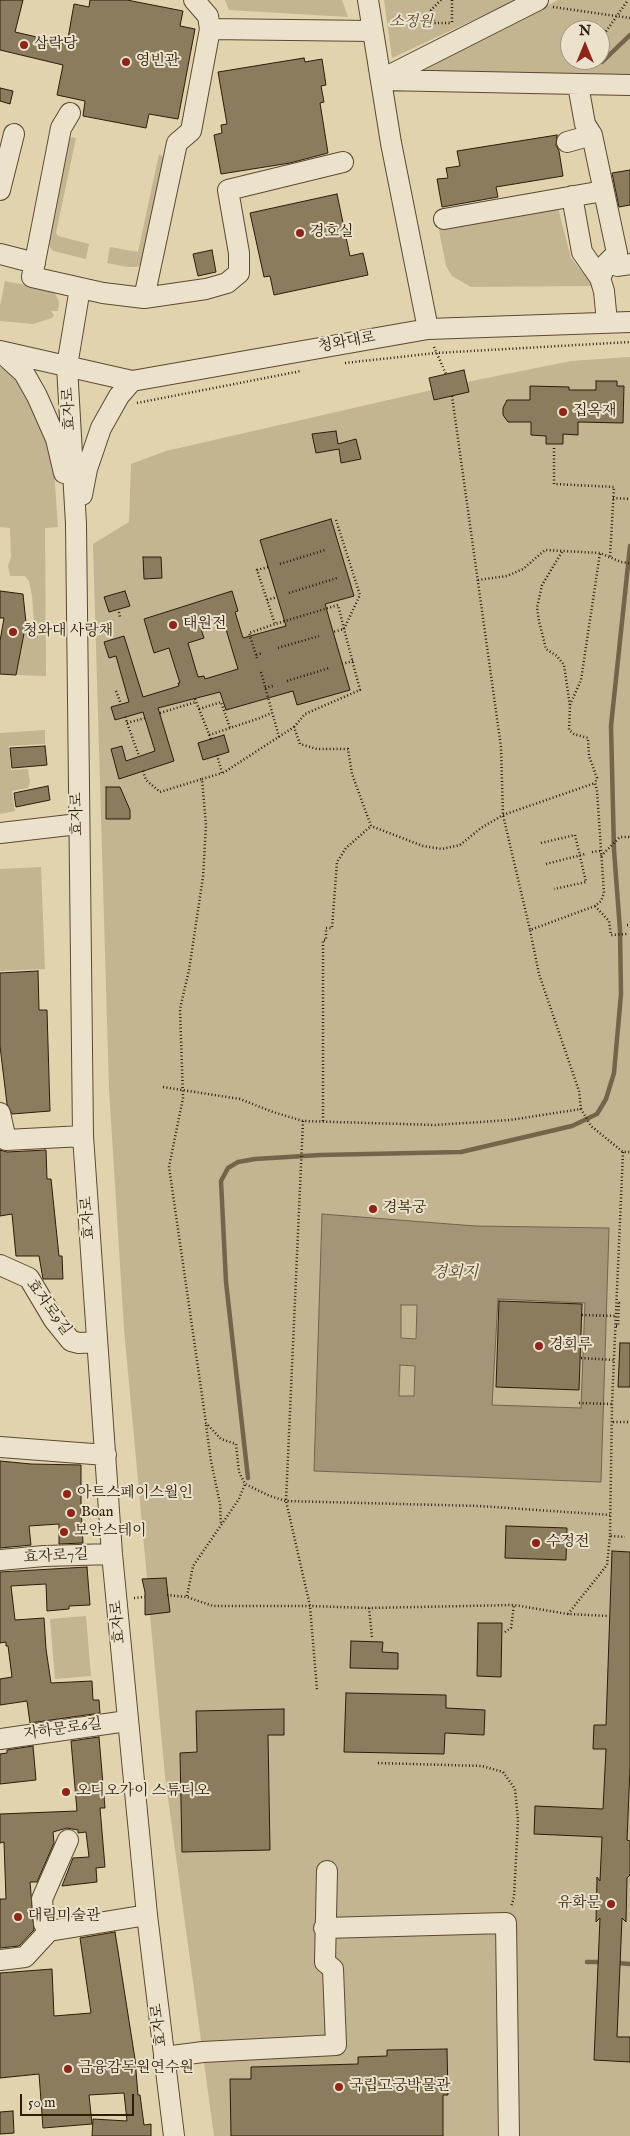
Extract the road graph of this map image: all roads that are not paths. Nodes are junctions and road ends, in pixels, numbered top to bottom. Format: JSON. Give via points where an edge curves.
{"nodes":[{"id":1,"x":194,"y":0,"type":"edge"},
{"id":2,"x":368,"y":0,"type":"edge"},
{"id":3,"x":542,"y":2,"type":"edge"},
{"id":4,"x":210,"y":29,"type":"junction"},
{"id":5,"x":372,"y":31,"type":"junction"},
{"id":6,"x":381,"y":80,"type":"junction"},
{"id":7,"x":578,"y":85,"type":"junction"},
{"id":8,"x":630,"y":86,"type":"edge"},
{"id":9,"x":70,"y":112,"type":"dead end"},
{"id":10,"x":14,"y":134,"type":"dead end"},
{"id":11,"x":592,"y":135,"type":"junction"},
{"id":12,"x":567,"y":142,"type":"dead end"},
{"id":13,"x":343,"y":162,"type":"dead end"},
{"id":14,"x":0,"y":190,"type":"edge"},
{"id":15,"x":603,"y":191,"type":"junction"},
{"id":16,"x":572,"y":196,"type":"junction"},
{"id":17,"x":444,"y":219,"type":"dead end"},
{"id":18,"x":0,"y":254,"type":"edge"},
{"id":19,"x":35,"y":263,"type":"junction"},
{"id":20,"x":630,"y":264,"type":"edge"},
{"id":21,"x":604,"y":270,"type":"junction"},
{"id":22,"x":80,"y":288,"type":"junction"},
{"id":23,"x":144,"y":298,"type":"junction"},
{"id":24,"x":607,"y":322,"type":"junction"},
{"id":25,"x":630,"y":322,"type":"edge"},
{"id":26,"x":428,"y":328,"type":"junction"},
{"id":27,"x":0,"y":351,"type":"edge"},
{"id":28,"x":67,"y":366,"type":"junction"},
{"id":29,"x":132,"y":381,"type":"junction"},
{"id":30,"x":76,"y":524,"type":"junction"},
{"id":31,"x":78,"y":824,"type":"junction"},
{"id":32,"x":0,"y":833,"type":"edge"},
{"id":33,"x":0,"y":1113,"type":"edge"},
{"id":34,"x":83,"y":1136,"type":"junction"},
{"id":35,"x":0,"y":1265,"type":"edge"},
{"id":36,"x":97,"y":1342,"type":"junction"},
{"id":37,"x":0,"y":1447,"type":"edge"},
{"id":38,"x":106,"y":1455,"type":"junction"},
{"id":39,"x":112,"y":1554,"type":"junction"},
{"id":40,"x":0,"y":1560,"type":"edge"},
{"id":41,"x":127,"y":1721,"type":"junction"},
{"id":42,"x":0,"y":1739,"type":"edge"},
{"id":43,"x":68,"y":1840,"type":"dead end"},
{"id":44,"x":327,"y":1871,"type":"dead end"},
{"id":45,"x":147,"y":1915,"type":"junction"},
{"id":46,"x":324,"y":1928,"type":"junction"},
{"id":47,"x":49,"y":1931,"type":"junction"},
{"id":48,"x":0,"y":1960,"type":"edge"},
{"id":49,"x":164,"y":2057,"type":"junction"},
{"id":50,"x":174,"y":2136,"type":"edge"},
{"id":51,"x":509,"y":2136,"type":"edge"}],
"edges":[{"from":1,"to":4,"type":"street","via":[[208,16]]},
{"from":2,"to":5,"type":"street"},
{"from":3,"to":6,"type":"street"},
{"from":4,"to":5,"type":"street"},
{"from":4,"to":23,"type":"street","via":[[192,131],[174,137]]},
{"from":5,"to":6,"type":"street"},
{"from":6,"to":7,"type":"street"},
{"from":6,"to":26,"type":"street"},
{"from":7,"to":8,"type":"street"},
{"from":7,"to":11,"type":"street","via":[[586,124]]},
{"from":9,"to":19,"type":"street","via":[[60,128]]},
{"from":10,"to":14,"type":"street"},
{"from":11,"to":12,"type":"street"},
{"from":11,"to":15,"type":"street"},
{"from":13,"to":23,"type":"street","via":[[228,190],[240,253],[239,273],[227,283],[206,289]]},
{"from":15,"to":16,"type":"street"},
{"from":15,"to":21,"type":"street","via":[[616,253]]},
{"from":16,"to":17,"type":"street"},
{"from":16,"to":21,"type":"street","via":[[582,252]]},
{"from":18,"to":19,"type":"street"},
{"from":19,"to":22,"type":"street","via":[[32,277]]},
{"from":20,"to":21,"type":"street"},
{"from":21,"to":24,"type":"street"},
{"from":22,"to":23,"type":"street"},
{"from":22,"to":28,"type":"street"},
{"from":24,"to":25,"type":"street","name":"청와대로"},
{"from":24,"to":26,"type":"street","name":"청와대로"},
{"from":26,"to":29,"type":"street","name":"청와대로"},
{"from":27,"to":28,"type":"street","name":"효자로"},
{"from":27,"to":30,"type":"street","via":[[24,373],[47,418],[56,439]]},
{"from":28,"to":29,"type":"street","name":"청와대로"},
{"from":28,"to":30,"type":"street","name":"효자로"},
{"from":29,"to":30,"type":"street","via":[[119,396],[101,428],[87,469]]},
{"from":30,"to":31,"type":"street","name":"효자로"},
{"from":31,"to":32,"type":"street"},
{"from":31,"to":34,"type":"street","name":"효자로"},
{"from":33,"to":34,"type":"street","via":[[6,1140]]},
{"from":34,"to":36,"type":"street","name":"효자로"},
{"from":35,"to":36,"type":"street","name":"효자로9길","via":[[30,1278],[54,1320],[71,1341]]},
{"from":36,"to":38,"type":"street","name":"효자로"},
{"from":37,"to":38,"type":"street"},
{"from":38,"to":39,"type":"street","name":"효자로"},
{"from":39,"to":40,"type":"street","name":"효자로7길"},
{"from":39,"to":41,"type":"street","name":"효자로"},
{"from":41,"to":42,"type":"street","name":"자하문로6길"},
{"from":41,"to":45,"type":"street","name":"효자로"},
{"from":43,"to":47,"type":"street","via":[[42,1899],[44,1924]]},
{"from":44,"to":46,"type":"street"},
{"from":45,"to":47,"type":"street"},
{"from":45,"to":49,"type":"street","name":"효자로"},
{"from":46,"to":49,"type":"street","via":[[325,1962],[334,1969],[336,2045]]},
{"from":46,"to":51,"type":"street","via":[[506,1923]]},
{"from":47,"to":48,"type":"street","via":[[25,1956]]},
{"from":49,"to":50,"type":"street","name":"효자로"}]}
